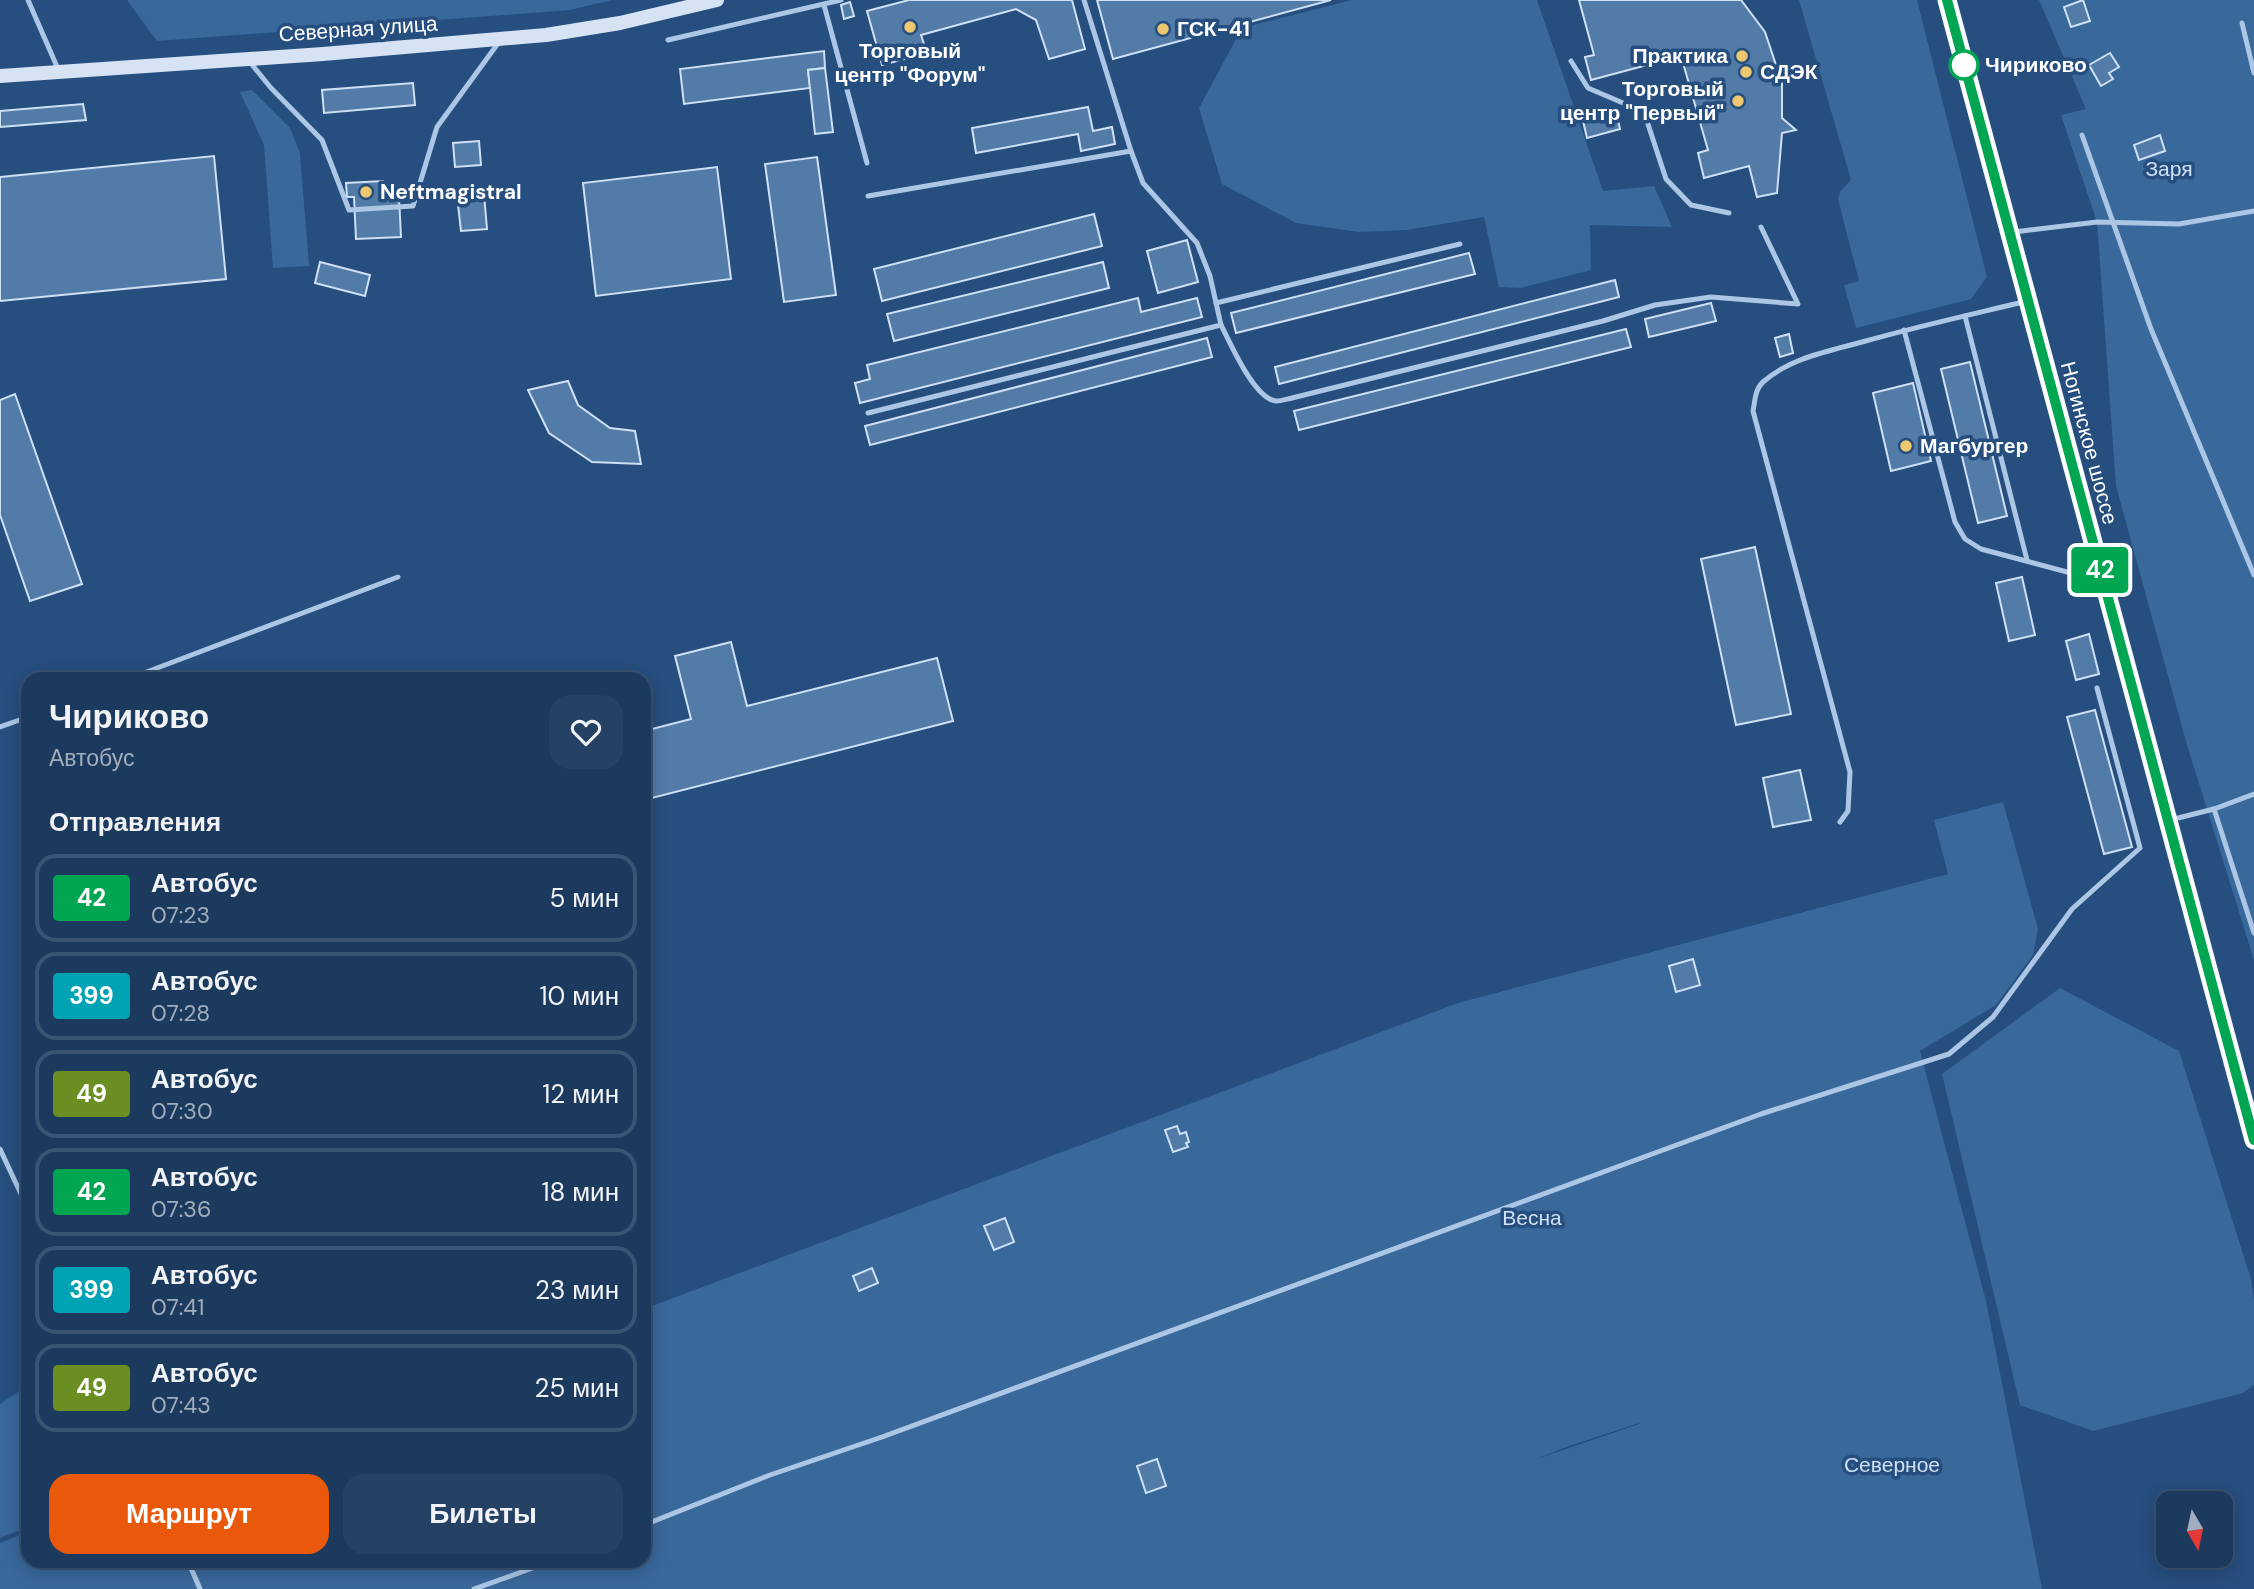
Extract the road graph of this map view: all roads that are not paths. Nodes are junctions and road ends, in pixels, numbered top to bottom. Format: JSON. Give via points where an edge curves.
{"nodes":[{"id":1,"x":28,"y":0,"type":"edge"},
{"id":2,"x":717,"y":0,"type":"edge"},
{"id":3,"x":841,"y":0,"type":"edge"},
{"id":4,"x":1083,"y":0,"type":"edge"},
{"id":5,"x":1947,"y":0,"type":"edge"},
{"id":6,"x":824,"y":5,"type":"junction"},
{"id":7,"x":2242,"y":23,"type":"dead end"},
{"id":8,"x":502,"y":39,"type":"junction"},
{"id":9,"x":668,"y":40,"type":"dead end"},
{"id":10,"x":247,"y":59,"type":"junction"},
{"id":11,"x":1571,"y":61,"type":"dead end"},
{"id":12,"x":59,"y":72,"type":"junction"},
{"id":13,"x":2254,"y":73,"type":"edge"},
{"id":14,"x":0,"y":76,"type":"edge"},
{"id":15,"x":2082,"y":135,"type":"dead end"},
{"id":16,"x":1131,"y":151,"type":"junction"},
{"id":17,"x":867,"y":163,"type":"dead end"},
{"id":18,"x":868,"y":196,"type":"dead end"},
{"id":19,"x":2254,"y":211,"type":"edge"},
{"id":20,"x":1729,"y":213,"type":"dead end"},
{"id":21,"x":2114,"y":223,"type":"junction"},
{"id":22,"x":1761,"y":227,"type":"dead end"},
{"id":23,"x":2010,"y":233,"type":"junction"},
{"id":24,"x":1460,"y":244,"type":"dead end"},
{"id":25,"x":2028,"y":301,"type":"junction"},
{"id":26,"x":1216,"y":303,"type":"junction"},
{"id":27,"x":1965,"y":316,"type":"junction"},
{"id":28,"x":1221,"y":325,"type":"junction"},
{"id":29,"x":1904,"y":330,"type":"junction"},
{"id":30,"x":868,"y":414,"type":"dead end"},
{"id":31,"x":2027,"y":561,"type":"junction"},
{"id":32,"x":2254,"y":575,"type":"edge"},
{"id":33,"x":398,"y":577,"type":"dead end"},
{"id":34,"x":2103,"y":581,"type":"junction"},
{"id":35,"x":147,"y":672,"type":"edge"},
{"id":36,"x":2097,"y":688,"type":"dead end"},
{"id":37,"x":21,"y":720,"type":"edge"},
{"id":38,"x":0,"y":727,"type":"edge"},
{"id":39,"x":2254,"y":794,"type":"edge"},
{"id":40,"x":2214,"y":809,"type":"junction"},
{"id":41,"x":2167,"y":821,"type":"junction"},
{"id":42,"x":1840,"y":822,"type":"dead end"},
{"id":43,"x":2254,"y":933,"type":"edge"},
{"id":44,"x":2254,"y":1140,"type":"edge"},
{"id":45,"x":0,"y":1149,"type":"edge"},
{"id":46,"x":21,"y":1194,"type":"edge"},
{"id":47,"x":651,"y":1522,"type":"edge"},
{"id":48,"x":191,"y":1568,"type":"edge"},
{"id":49,"x":532,"y":1568,"type":"edge"},
{"id":50,"x":200,"y":1589,"type":"edge"},
{"id":51,"x":474,"y":1589,"type":"edge"}],
"edges":[{"from":1,"to":12,"type":"lane"},
{"from":2,"to":8,"type":"main road","name":"Северная улица","via":[[581,30]]},
{"from":3,"to":6,"type":"lane"},
{"from":4,"to":16,"type":"lane"},
{"from":5,"to":23,"type":"highway","name":"Ногинское шоссе"},
{"from":6,"to":9,"type":"lane"},
{"from":6,"to":17,"type":"lane"},
{"from":7,"to":13,"type":"lane"},
{"from":8,"to":10,"type":"main road","name":"Северная улица"},
{"from":8,"to":10,"type":"lane","via":[[437,127],[413,206],[349,209],[322,140]]},
{"from":10,"to":12,"type":"main road","name":"Северная улица"},
{"from":11,"to":20,"type":"lane","via":[[1588,88],[1644,112],[1666,178],[1691,205]]},
{"from":12,"to":14,"type":"main road","name":"Северная улица"},
{"from":15,"to":21,"type":"lane"},
{"from":16,"to":18,"type":"lane"},
{"from":16,"to":26,"type":"lane","via":[[1143,183],[1197,243]]},
{"from":19,"to":21,"type":"lane","via":[[2179,224]]},
{"from":21,"to":23,"type":"lane"},
{"from":21,"to":32,"type":"lane","via":[[2151,329]]},
{"from":22,"to":28,"type":"lane","via":[[1798,304],[1711,297],[1655,305],[1274,401],[1241,364]]},
{"from":23,"to":25,"type":"highway","name":"Ногинское шоссе"},
{"from":24,"to":26,"type":"lane"},
{"from":25,"to":27,"type":"lane"},
{"from":25,"to":34,"type":"highway","name":"Ногинское шоссе"},
{"from":26,"to":28,"type":"lane"},
{"from":27,"to":29,"type":"lane"},
{"from":27,"to":31,"type":"lane"},
{"from":28,"to":30,"type":"lane"},
{"from":29,"to":31,"type":"lane","via":[[1959,531],[1973,545]]},
{"from":29,"to":42,"type":"lane","via":[[1813,355],[1762,383],[1755,394],[1754,411],[1850,772],[1848,811]]},
{"from":31,"to":34,"type":"lane"},
{"from":33,"to":35,"type":"lane"},
{"from":34,"to":41,"type":"highway","name":"Ногинское шоссе"},
{"from":36,"to":47,"type":"lane","via":[[2140,848],[2072,909],[1993,1017],[1949,1054],[1761,1114]]},
{"from":37,"to":38,"type":"lane"},
{"from":39,"to":40,"type":"lane"},
{"from":40,"to":41,"type":"lane"},
{"from":40,"to":43,"type":"lane"},
{"from":41,"to":44,"type":"highway","name":"Ногинское шоссе"},
{"from":45,"to":46,"type":"lane"},
{"from":48,"to":50,"type":"lane"},
{"from":49,"to":51,"type":"lane"}]}
